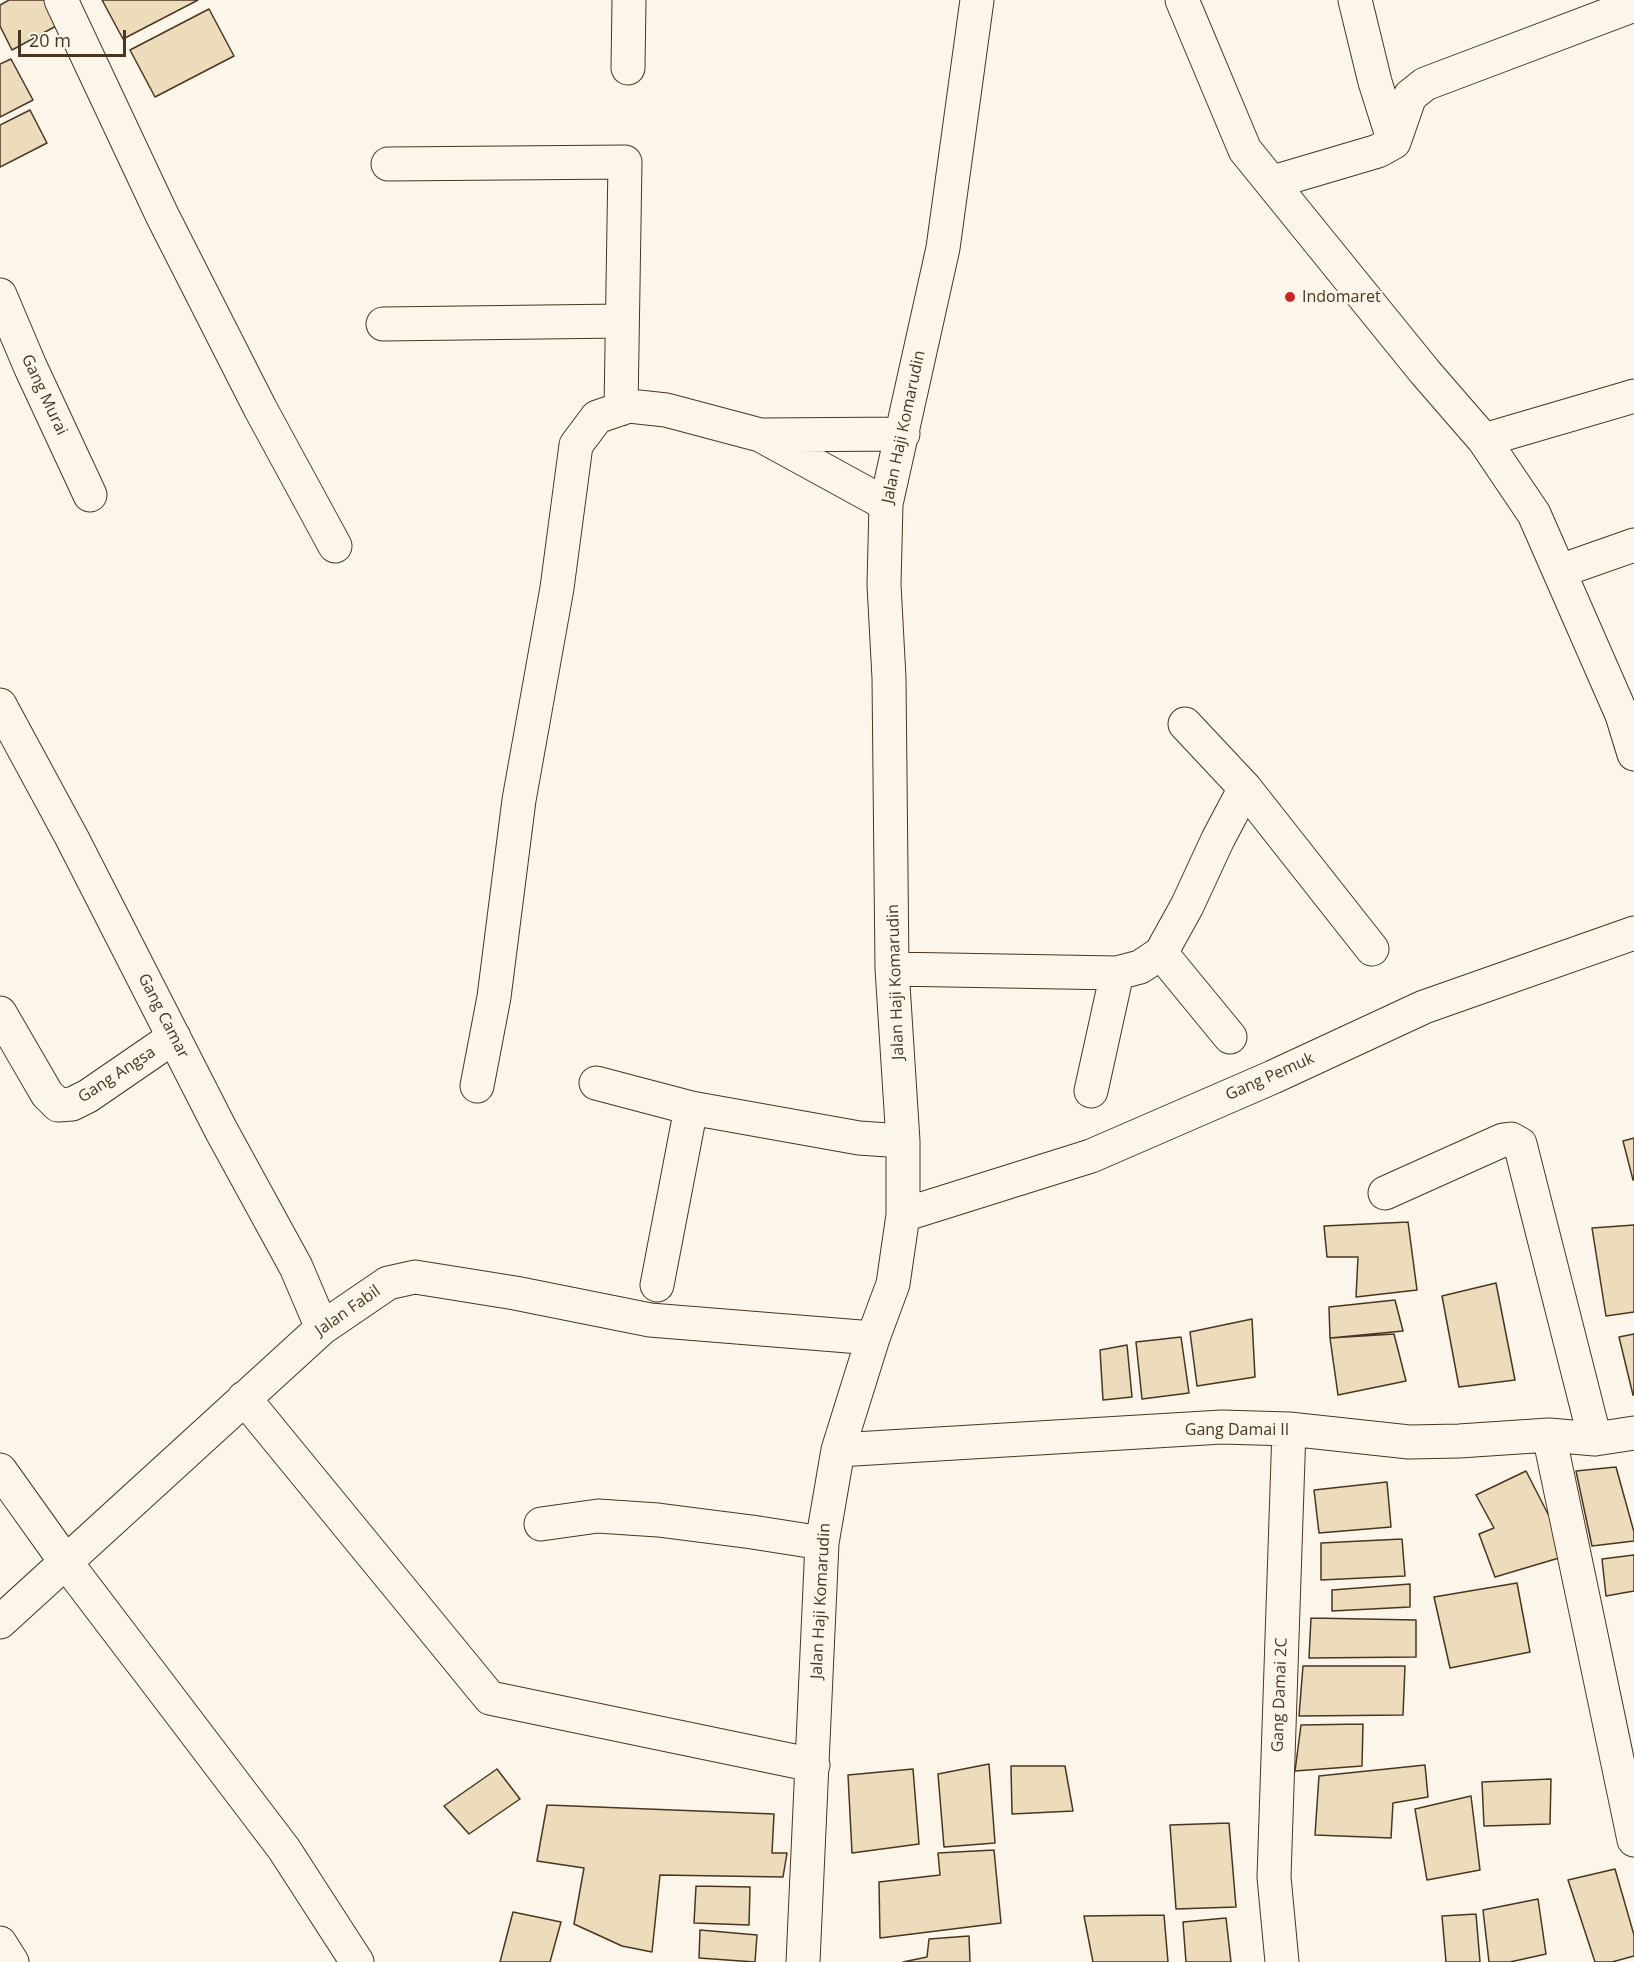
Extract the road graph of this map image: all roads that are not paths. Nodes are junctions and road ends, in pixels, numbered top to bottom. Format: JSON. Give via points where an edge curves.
{"nodes":[{"id":1,"x":61,"y":0,"type":"edge"},
{"id":2,"x":629,"y":0,"type":"edge"},
{"id":3,"x":977,"y":0,"type":"edge"},
{"id":4,"x":1182,"y":0,"type":"edge"},
{"id":5,"x":1355,"y":0,"type":"edge"},
{"id":6,"x":1634,"y":4,"type":"edge"},
{"id":7,"x":628,"y":68,"type":"dead end"},
{"id":8,"x":1394,"y":142,"type":"junction"},
{"id":9,"x":388,"y":164,"type":"dead end"},
{"id":10,"x":1273,"y":183,"type":"junction"},
{"id":11,"x":0,"y":295,"type":"edge"},
{"id":12,"x":622,"y":321,"type":"junction"},
{"id":13,"x":383,"y":324,"type":"dead end"},
{"id":14,"x":1634,"y":396,"type":"edge"},
{"id":15,"x":621,"y":409,"type":"junction"},
{"id":16,"x":903,"y":434,"type":"junction"},
{"id":17,"x":760,"y":435,"type":"junction"},
{"id":18,"x":1484,"y":440,"type":"junction"},
{"id":19,"x":90,"y":495,"type":"dead end"},
{"id":20,"x":886,"y":504,"type":"junction"},
{"id":21,"x":1634,"y":545,"type":"edge"},
{"id":22,"x":335,"y":546,"type":"dead end"},
{"id":23,"x":1560,"y":571,"type":"junction"},
{"id":24,"x":0,"y":705,"type":"edge"},
{"id":25,"x":1185,"y":724,"type":"dead end"},
{"id":26,"x":1634,"y":754,"type":"edge"},
{"id":27,"x":1245,"y":788,"type":"junction"},
{"id":28,"x":1634,"y":933,"type":"edge"},
{"id":29,"x":1372,"y":949,"type":"dead end"},
{"id":30,"x":1161,"y":953,"type":"junction"},
{"id":31,"x":892,"y":969,"type":"junction"},
{"id":32,"x":1117,"y":973,"type":"junction"},
{"id":33,"x":0,"y":1013,"type":"edge"},
{"id":34,"x":174,"y":1037,"type":"junction"},
{"id":35,"x":1230,"y":1037,"type":"dead end"},
{"id":36,"x":596,"y":1083,"type":"dead end"},
{"id":37,"x":477,"y":1086,"type":"dead end"},
{"id":38,"x":1090,"y":1091,"type":"dead end"},
{"id":39,"x":691,"y":1108,"type":"junction"},
{"id":40,"x":903,"y":1141,"type":"junction"},
{"id":41,"x":1385,"y":1193,"type":"dead end"},
{"id":42,"x":903,"y":1215,"type":"junction"},
{"id":43,"x":657,"y":1285,"type":"dead end"},
{"id":44,"x":322,"y":1328,"type":"junction"},
{"id":45,"x":873,"y":1338,"type":"junction"},
{"id":46,"x":244,"y":1398,"type":"junction"},
{"id":47,"x":1289,"y":1429,"type":"junction"},
{"id":48,"x":1634,"y":1432,"type":"edge"},
{"id":49,"x":1549,"y":1436,"type":"junction"},
{"id":50,"x":1595,"y":1439,"type":"junction"},
{"id":51,"x":838,"y":1450,"type":"junction"},
{"id":52,"x":0,"y":1470,"type":"edge"},
{"id":53,"x":541,"y":1524,"type":"dead end"},
{"id":54,"x":822,"y":1543,"type":"junction"},
{"id":55,"x":65,"y":1561,"type":"junction"},
{"id":56,"x":0,"y":1622,"type":"edge"},
{"id":57,"x":1621,"y":1714,"type":"edge"},
{"id":58,"x":813,"y":1765,"type":"junction"},
{"id":59,"x":1634,"y":1840,"type":"edge"},
{"id":60,"x":0,"y":1943,"type":"edge"},
{"id":61,"x":12,"y":1962,"type":"edge"},
{"id":62,"x":357,"y":1962,"type":"edge"},
{"id":63,"x":803,"y":1962,"type":"edge"},
{"id":64,"x":1282,"y":1962,"type":"edge"}],
"edges":[{"from":1,"to":22,"type":"street","via":[[172,235]]},
{"from":2,"to":7,"type":"street"},
{"from":3,"to":16,"type":"street","name":"Jalan Haji Komarudin","via":[[943,248]]},
{"from":4,"to":10,"type":"street","via":[[1245,150]]},
{"from":5,"to":8,"type":"street"},
{"from":6,"to":8,"type":"street","via":[[1425,84],[1410,96]]},
{"from":8,"to":10,"type":"street","via":[[1378,151]]},
{"from":9,"to":12,"type":"street","via":[[625,162]]},
{"from":10,"to":18,"type":"street"},
{"from":11,"to":19,"type":"street","name":"Gang Murai"},
{"from":12,"to":13,"type":"street"},
{"from":12,"to":15,"type":"street"},
{"from":14,"to":18,"type":"street"},
{"from":15,"to":17,"type":"street","via":[[629,406],[666,410]]},
{"from":15,"to":37,"type":"street","via":[[597,417],[576,445],[557,588],[519,800],[494,997]]},
{"from":16,"to":17,"type":"street"},
{"from":16,"to":20,"type":"street","name":"Jalan Haji Komarudin"},
{"from":17,"to":20,"type":"street"},
{"from":18,"to":23,"type":"street","via":[[1534,514]]},
{"from":20,"to":31,"type":"street","name":"Jalan Haji Komarudin","via":[[884,585],[889,678]]},
{"from":21,"to":23,"type":"street"},
{"from":23,"to":26,"type":"street","via":[[1622,715]]},
{"from":24,"to":34,"type":"street","name":"Gang Camar"},
{"from":25,"to":27,"type":"street"},
{"from":27,"to":29,"type":"street"},
{"from":27,"to":30,"type":"street"},
{"from":28,"to":42,"type":"street","name":"Gang Pemuk","via":[[1424,1007],[1091,1156]]},
{"from":30,"to":32,"type":"street","via":[[1140,967]]},
{"from":30,"to":35,"type":"street"},
{"from":31,"to":32,"type":"street"},
{"from":31,"to":40,"type":"street","name":"Jalan Haji Komarudin"},
{"from":32,"to":38,"type":"street"},
{"from":33,"to":34,"type":"street","name":"Gang Angsa","via":[[47,1094],[58,1105],[72,1104],[88,1096]]},
{"from":34,"to":44,"type":"street","name":"Gang Camar","via":[[296,1267]]},
{"from":36,"to":39,"type":"street"},
{"from":39,"to":40,"type":"street","via":[[859,1138]]},
{"from":39,"to":43,"type":"street"},
{"from":40,"to":42,"type":"street","name":"Jalan Haji Komarudin"},
{"from":41,"to":50,"type":"street","via":[[1503,1140],[1520,1144]]},
{"from":42,"to":45,"type":"street","name":"Jalan Haji Komarudin","via":[[893,1284]]},
{"from":44,"to":45,"type":"street","name":"Jalan Fabil","via":[[388,1282],[415,1277],[650,1320]]},
{"from":44,"to":46,"type":"street","name":"Jalan Fabil"},
{"from":45,"to":51,"type":"street","name":"Jalan Haji Komarudin"},
{"from":46,"to":55,"type":"street","name":"Jalan Fabil"},
{"from":46,"to":58,"type":"street","via":[[490,1698]]},
{"from":47,"to":49,"type":"street","name":"Gang Damai II","via":[[1409,1442]]},
{"from":47,"to":51,"type":"street","name":"Gang Damai II","via":[[1222,1427]]},
{"from":47,"to":64,"type":"street","name":"Gang Damai 2C","via":[[1274,1877]]},
{"from":48,"to":50,"type":"street","name":"Gang Damai II"},
{"from":49,"to":50,"type":"street","name":"Gang Damai II"},
{"from":49,"to":57,"type":"street"},
{"from":51,"to":54,"type":"street","name":"Jalan Haji Komarudin"},
{"from":52,"to":55,"type":"street"},
{"from":53,"to":54,"type":"street","via":[[598,1516],[658,1520]]},
{"from":54,"to":58,"type":"street","name":"Jalan Haji Komarudin"},
{"from":55,"to":56,"type":"street","name":"Jalan Fabil"},
{"from":55,"to":62,"type":"street","via":[[284,1849]]},
{"from":57,"to":59,"type":"street"},
{"from":58,"to":63,"type":"street","name":"Jalan Haji Komarudin"},
{"from":60,"to":61,"type":"street"}]}
